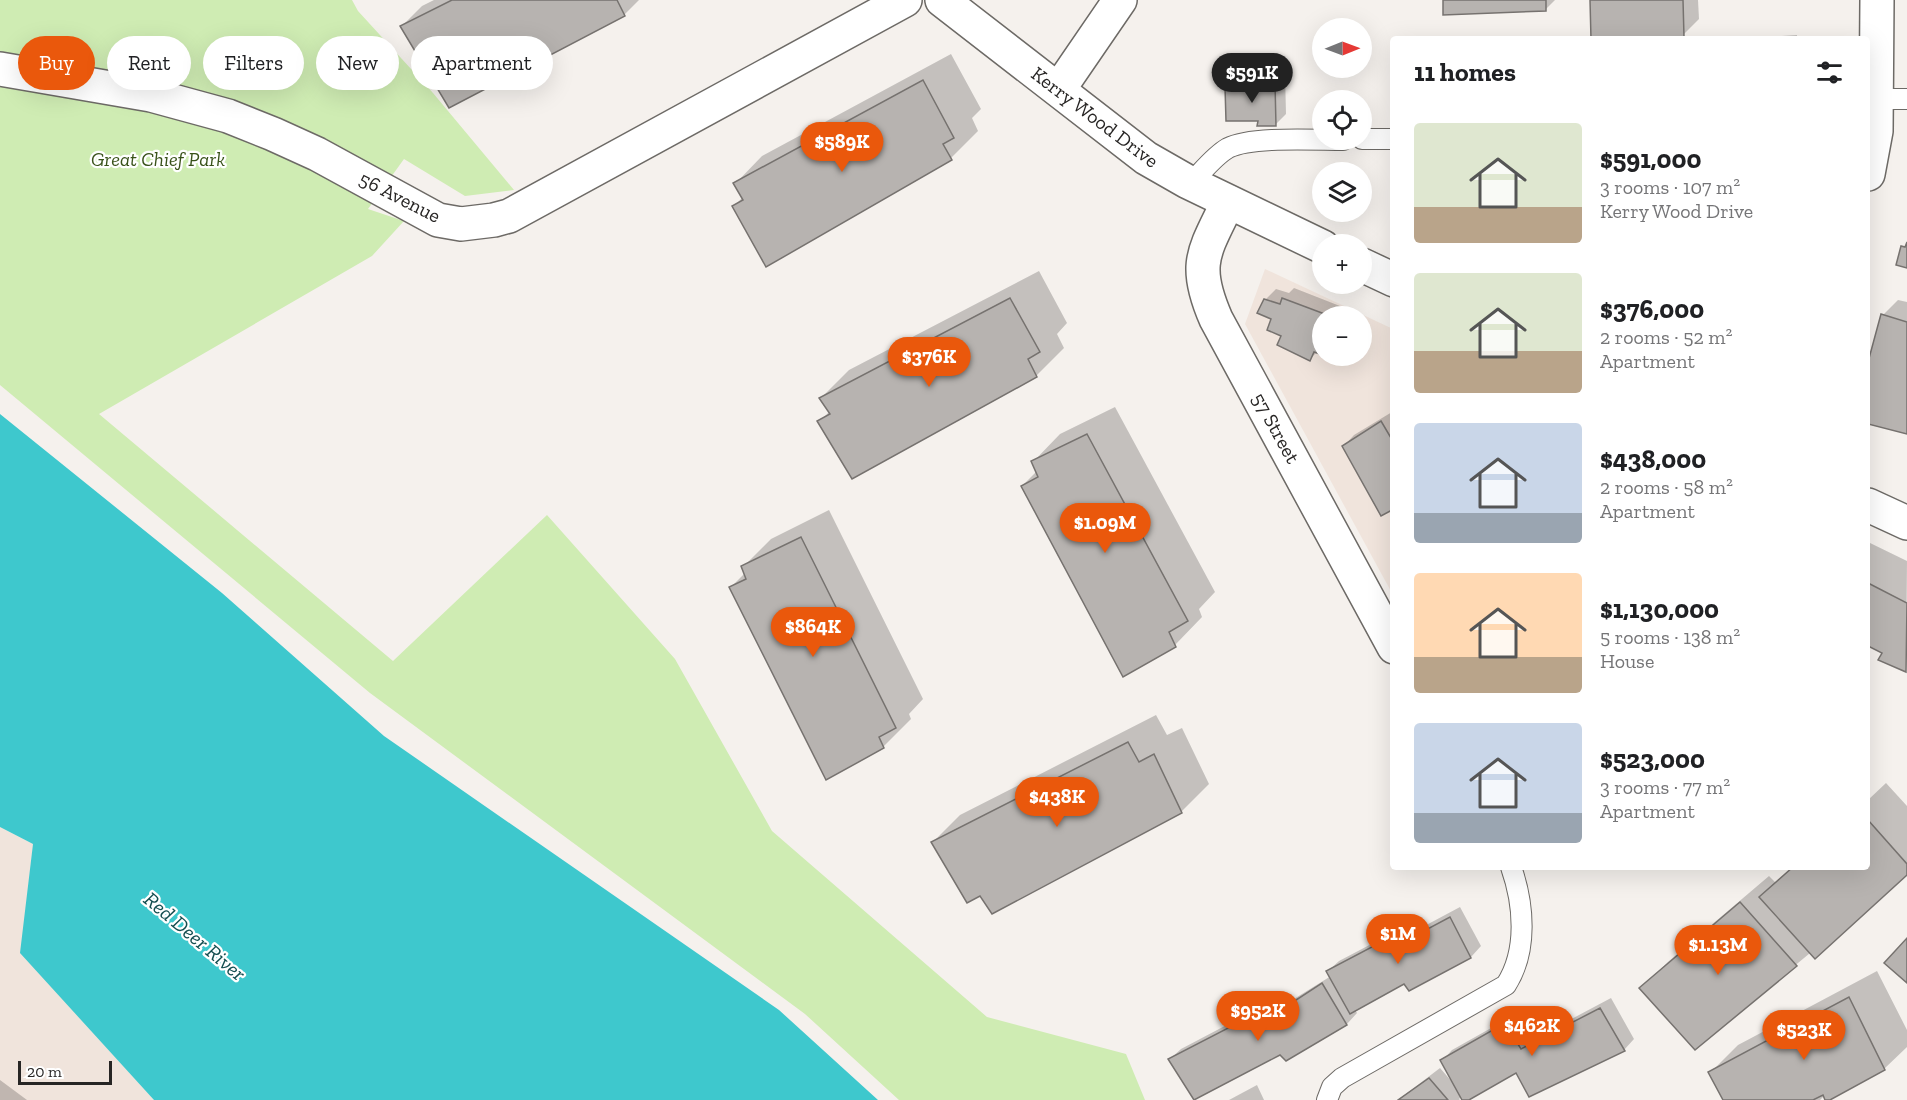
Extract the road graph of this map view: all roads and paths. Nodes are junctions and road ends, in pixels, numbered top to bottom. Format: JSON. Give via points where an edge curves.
{"nodes":[{"id":1,"x":905,"y":0,"type":"edge"},
{"id":2,"x":942,"y":0,"type":"edge"},
{"id":3,"x":1120,"y":0,"type":"edge"},
{"id":4,"x":1877,"y":0,"type":"edge"},
{"id":5,"x":0,"y":69,"type":"edge"},
{"id":6,"x":1059,"y":89,"type":"junction"},
{"id":7,"x":1882,"y":115,"type":"edge"},
{"id":8,"x":1372,"y":139,"type":"edge"},
{"id":9,"x":1390,"y":139,"type":"edge"},
{"id":10,"x":1312,"y":140,"type":"edge"},
{"id":11,"x":1870,"y":166,"type":"edge"},
{"id":12,"x":1191,"y":183,"type":"junction"},
{"id":13,"x":1228,"y":202,"type":"junction"},
{"id":14,"x":1312,"y":242,"type":"edge"},
{"id":15,"x":1372,"y":270,"type":"edge"},
{"id":16,"x":1390,"y":278,"type":"edge"},
{"id":17,"x":1870,"y":506,"type":"edge"},
{"id":18,"x":1907,"y":523,"type":"edge"},
{"id":19,"x":1390,"y":640,"type":"edge"},
{"id":20,"x":1511,"y":870,"type":"edge"},
{"id":21,"x":1327,"y":1100,"type":"edge"}],
"edges":[{"from":1,"to":5,"type":"street","name":"56 Avenue","via":[[509,216],[477,223],[438,220],[316,154],[228,116],[151,95]]},
{"from":2,"to":6,"type":"street","name":"Kerry Wood Drive"},
{"from":3,"to":6,"type":"street"},
{"from":4,"to":7,"type":"street"},
{"from":6,"to":12,"type":"street","name":"Kerry Wood Drive","via":[[1130,147]]},
{"from":7,"to":11,"type":"street"},
{"from":8,"to":9,"type":"lane"},
{"from":10,"to":12,"type":"lane","via":[[1236,145]]},
{"from":12,"to":13,"type":"street","name":"Kerry Wood Drive"},
{"from":13,"to":14,"type":"street","name":"Kerry Wood Drive"},
{"from":13,"to":19,"type":"street","name":"57 Street","via":[[1206,248],[1203,283],[1208,301]]},
{"from":15,"to":16,"type":"street"},
{"from":17,"to":18,"type":"street"},
{"from":20,"to":21,"type":"lane","via":[[1519,900],[1521,930],[1518,963],[1506,985],[1342,1078],[1332,1087]]}]}
